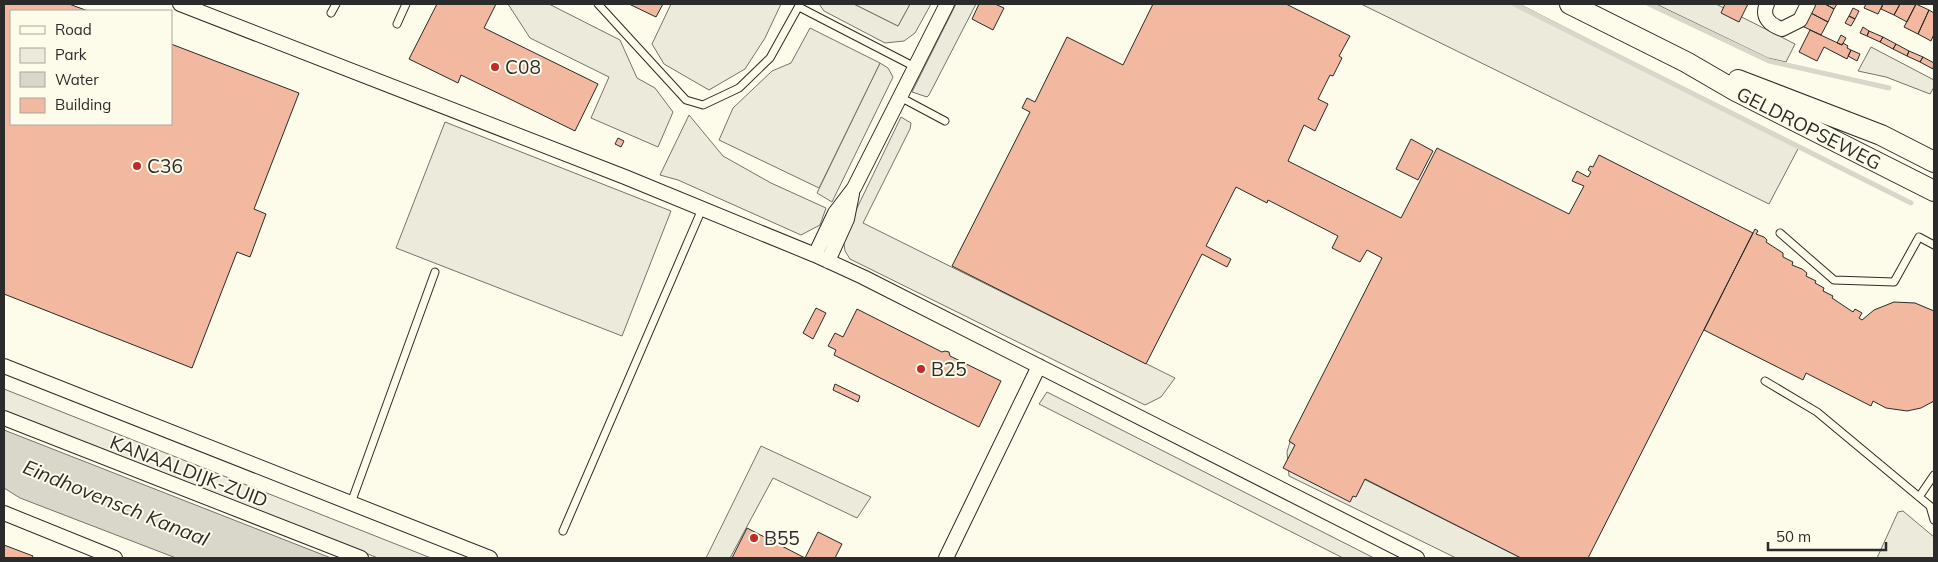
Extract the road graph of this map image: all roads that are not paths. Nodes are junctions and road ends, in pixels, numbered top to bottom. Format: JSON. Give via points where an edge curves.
{"nodes":[{"id":1,"x":180,"y":4,"type":"edge"},
{"id":2,"x":336,"y":4,"type":"edge"},
{"id":3,"x":406,"y":4,"type":"edge"},
{"id":4,"x":598,"y":4,"type":"edge"},
{"id":5,"x":947,"y":4,"type":"edge"},
{"id":6,"x":1570,"y":4,"type":"edge"},
{"id":7,"x":1767,"y":4,"type":"edge"},
{"id":8,"x":1808,"y":4,"type":"edge"},
{"id":9,"x":799,"y":5,"type":"edge"},
{"id":10,"x":331,"y":13,"type":"dead end"},
{"id":11,"x":397,"y":24,"type":"dead end"},
{"id":12,"x":1686,"y":62,"type":"junction"},
{"id":13,"x":916,"y":67,"type":"junction"},
{"id":14,"x":900,"y":97,"type":"junction"},
{"id":15,"x":944,"y":121,"type":"dead end"},
{"id":16,"x":1934,"y":162,"type":"edge"},
{"id":17,"x":854,"y":188,"type":"junction"},
{"id":18,"x":1934,"y":191,"type":"edge"},
{"id":19,"x":702,"y":209,"type":"junction"},
{"id":20,"x":1780,"y":233,"type":"dead end"},
{"id":21,"x":1934,"y":245,"type":"edge"},
{"id":22,"x":815,"y":255,"type":"junction"},
{"id":23,"x":828,"y":261,"type":"junction"},
{"id":24,"x":435,"y":272,"type":"dead end"},
{"id":25,"x":4,"y":366,"type":"edge"},
{"id":26,"x":1039,"y":366,"type":"junction"},
{"id":27,"x":1765,"y":381,"type":"dead end"},
{"id":28,"x":4,"y":418,"type":"edge"},
{"id":29,"x":1934,"y":474,"type":"edge"},
{"id":30,"x":1919,"y":496,"type":"junction"},
{"id":31,"x":351,"y":503,"type":"junction"},
{"id":32,"x":4,"y":513,"type":"edge"},
{"id":33,"x":1934,"y":520,"type":"edge"},
{"id":34,"x":564,"y":531,"type":"dead end"},
{"id":35,"x":115,"y":558,"type":"edge"},
{"id":36,"x":361,"y":558,"type":"edge"},
{"id":37,"x":490,"y":558,"type":"edge"},
{"id":38,"x":946,"y":558,"type":"edge"},
{"id":39,"x":1417,"y":558,"type":"edge"}],
"edges":[{"from":1,"to":19,"type":"street"},
{"from":2,"to":10,"type":"lane"},
{"from":3,"to":11,"type":"lane"},
{"from":4,"to":9,"type":"lane","via":[[686,100],[703,105],[739,88],[770,58]]},
{"from":5,"to":13,"type":"street"},
{"from":6,"to":12,"type":"main road","name":"GELDROPSEWEG"},
{"from":7,"to":8,"type":"street","via":[[1766,18],[1771,26],[1782,29],[1800,20]]},
{"from":9,"to":13,"type":"lane"},
{"from":12,"to":16,"type":"main road","name":"GELDROPSEWEG","via":[[1842,120]]},
{"from":12,"to":18,"type":"main road","name":"GELDROPSEWEG","via":[[1736,91]]},
{"from":13,"to":14,"type":"street"},
{"from":14,"to":15,"type":"lane"},
{"from":14,"to":17,"type":"street"},
{"from":17,"to":22,"type":"street","via":[[835,213]]},
{"from":17,"to":23,"type":"street","via":[[847,219]]},
{"from":19,"to":22,"type":"street"},
{"from":19,"to":34,"type":"lane"},
{"from":20,"to":21,"type":"lane","via":[[1834,280],[1894,282],[1919,237]]},
{"from":22,"to":23,"type":"street"},
{"from":23,"to":26,"type":"street"},
{"from":24,"to":31,"type":"lane"},
{"from":25,"to":31,"type":"street"},
{"from":26,"to":38,"type":"street"},
{"from":26,"to":39,"type":"street"},
{"from":27,"to":30,"type":"lane","via":[[1817,412]]},
{"from":28,"to":36,"type":"street","name":"KANAALDIJK-ZUID"},
{"from":29,"to":30,"type":"lane"},
{"from":30,"to":33,"type":"lane","via":[[1930,506]]},
{"from":31,"to":37,"type":"street"},
{"from":32,"to":35,"type":"street"}]}
